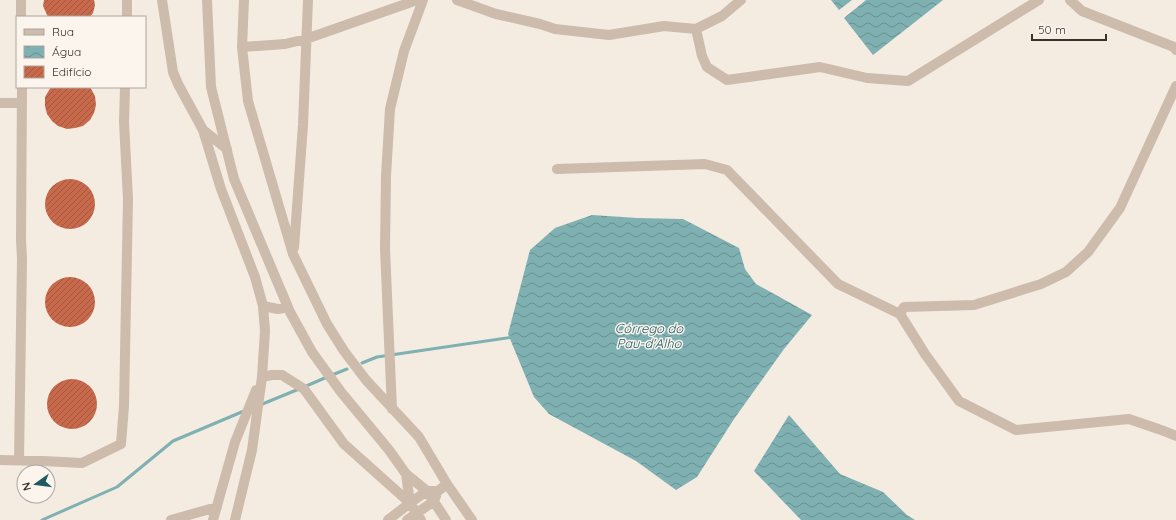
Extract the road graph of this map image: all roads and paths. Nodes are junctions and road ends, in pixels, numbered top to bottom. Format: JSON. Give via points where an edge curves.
{"nodes":[{"id":1,"x":21,"y":0,"type":"edge"},
{"id":2,"x":127,"y":0,"type":"edge"},
{"id":3,"x":162,"y":0,"type":"edge"},
{"id":4,"x":207,"y":0,"type":"edge"},
{"id":5,"x":244,"y":0,"type":"edge"},
{"id":6,"x":308,"y":0,"type":"edge"},
{"id":7,"x":417,"y":0,"type":"edge"},
{"id":8,"x":423,"y":0,"type":"edge"},
{"id":9,"x":457,"y":0,"type":"edge"},
{"id":10,"x":741,"y":0,"type":"edge"},
{"id":11,"x":1039,"y":0,"type":"edge"},
{"id":12,"x":1070,"y":0,"type":"edge"},
{"id":13,"x":21,"y":16,"type":"edge"},
{"id":14,"x":127,"y":16,"type":"edge"},
{"id":15,"x":696,"y":29,"type":"junction"},
{"id":16,"x":306,"y":39,"type":"junction"},
{"id":17,"x":242,"y":48,"type":"junction"},
{"id":18,"x":1176,"y":50,"type":"edge"},
{"id":19,"x":1176,"y":86,"type":"edge"},
{"id":20,"x":22,"y":88,"type":"edge"},
{"id":21,"x":125,"y":88,"type":"edge"},
{"id":22,"x":0,"y":103,"type":"edge"},
{"id":23,"x":22,"y":103,"type":"junction"},
{"id":24,"x":203,"y":130,"type":"junction"},
{"id":25,"x":227,"y":149,"type":"junction"},
{"id":26,"x":557,"y":169,"type":"dead end"},
{"id":27,"x":293,"y":254,"type":"junction"},
{"id":28,"x":263,"y":306,"type":"junction"},
{"id":29,"x":288,"y":307,"type":"junction"},
{"id":30,"x":900,"y":314,"type":"junction"},
{"id":31,"x":262,"y":377,"type":"junction"},
{"id":32,"x":255,"y":400,"type":"junction"},
{"id":33,"x":392,"y":409,"type":"junction"},
{"id":34,"x":1176,"y":436,"type":"edge"},
{"id":35,"x":0,"y":460,"type":"edge"},
{"id":36,"x":18,"y":460,"type":"junction"},
{"id":37,"x":406,"y":474,"type":"junction"},
{"id":38,"x":447,"y":484,"type":"junction"},
{"id":39,"x":438,"y":491,"type":"junction"},
{"id":40,"x":427,"y":492,"type":"junction"},
{"id":41,"x":434,"y":501,"type":"junction"},
{"id":42,"x":410,"y":502,"type":"junction"},
{"id":43,"x":217,"y":507,"type":"junction"},
{"id":44,"x":419,"y":517,"type":"edge"},
{"id":45,"x":171,"y":520,"type":"edge"},
{"id":46,"x":214,"y":520,"type":"edge"},
{"id":47,"x":235,"y":520,"type":"edge"},
{"id":48,"x":388,"y":520,"type":"edge"},
{"id":49,"x":407,"y":520,"type":"edge"},
{"id":50,"x":446,"y":520,"type":"edge"},
{"id":51,"x":472,"y":520,"type":"edge"}],
"edges":[{"from":1,"to":13,"type":"lane"},
{"from":2,"to":14,"type":"lane"},
{"from":3,"to":24,"type":"lane","via":[[173,72]]},
{"from":4,"to":25,"type":"lane","via":[[211,87]]},
{"from":5,"to":17,"type":"lane"},
{"from":6,"to":16,"type":"lane"},
{"from":7,"to":16,"type":"lane"},
{"from":8,"to":33,"type":"lane","via":[[404,51],[390,109],[386,176],[386,249]]},
{"from":9,"to":15,"type":"lane","via":[[496,14],[555,29],[609,34],[664,26]]},
{"from":10,"to":15,"type":"lane","via":[[722,16]]},
{"from":11,"to":15,"type":"lane","via":[[908,81],[867,78],[820,67],[727,80],[707,67]]},
{"from":12,"to":18,"type":"lane","via":[[1082,11],[1174,47]]},
{"from":16,"to":17,"type":"lane","via":[[285,44]]},
{"from":16,"to":27,"type":"lane","via":[[303,124]]},
{"from":17,"to":27,"type":"lane","via":[[248,101]]},
{"from":19,"to":30,"type":"lane","via":[[1120,208],[1088,252],[1066,272],[1041,284],[974,305],[904,307]]},
{"from":20,"to":23,"type":"lane"},
{"from":21,"to":36,"type":"lane","via":[[128,199],[121,444],[82,464]]},
{"from":22,"to":23,"type":"lane"},
{"from":23,"to":36,"type":"lane"},
{"from":24,"to":25,"type":"lane"},
{"from":24,"to":28,"type":"lane","via":[[221,189]]},
{"from":25,"to":29,"type":"lane","via":[[234,178]]},
{"from":26,"to":30,"type":"lane","via":[[705,164],[727,170],[838,284]]},
{"from":27,"to":33,"type":"lane","via":[[344,351]]},
{"from":28,"to":29,"type":"lane"},
{"from":28,"to":31,"type":"lane","via":[[265,331]]},
{"from":29,"to":37,"type":"lane","via":[[312,352]]},
{"from":30,"to":34,"type":"lane","via":[[959,401],[1016,430],[1129,419]]},
{"from":31,"to":32,"type":"lane"},
{"from":31,"to":42,"type":"lane","via":[[282,375],[304,389],[344,444]]},
{"from":32,"to":43,"type":"lane","via":[[235,442]]},
{"from":32,"to":47,"type":"lane","via":[[257,413],[252,450]]},
{"from":33,"to":38,"type":"lane","via":[[419,436]]},
{"from":35,"to":36,"type":"lane"},
{"from":37,"to":40,"type":"lane"},
{"from":37,"to":42,"type":"lane"},
{"from":38,"to":39,"type":"lane"},
{"from":38,"to":51,"type":"lane"},
{"from":39,"to":40,"type":"lane"},
{"from":39,"to":41,"type":"lane"},
{"from":40,"to":41,"type":"lane"},
{"from":40,"to":42,"type":"lane"},
{"from":41,"to":44,"type":"lane"},
{"from":41,"to":50,"type":"lane"},
{"from":42,"to":44,"type":"lane"},
{"from":42,"to":48,"type":"lane"},
{"from":43,"to":45,"type":"lane"},
{"from":43,"to":46,"type":"lane"},
{"from":44,"to":49,"type":"lane"}]}
